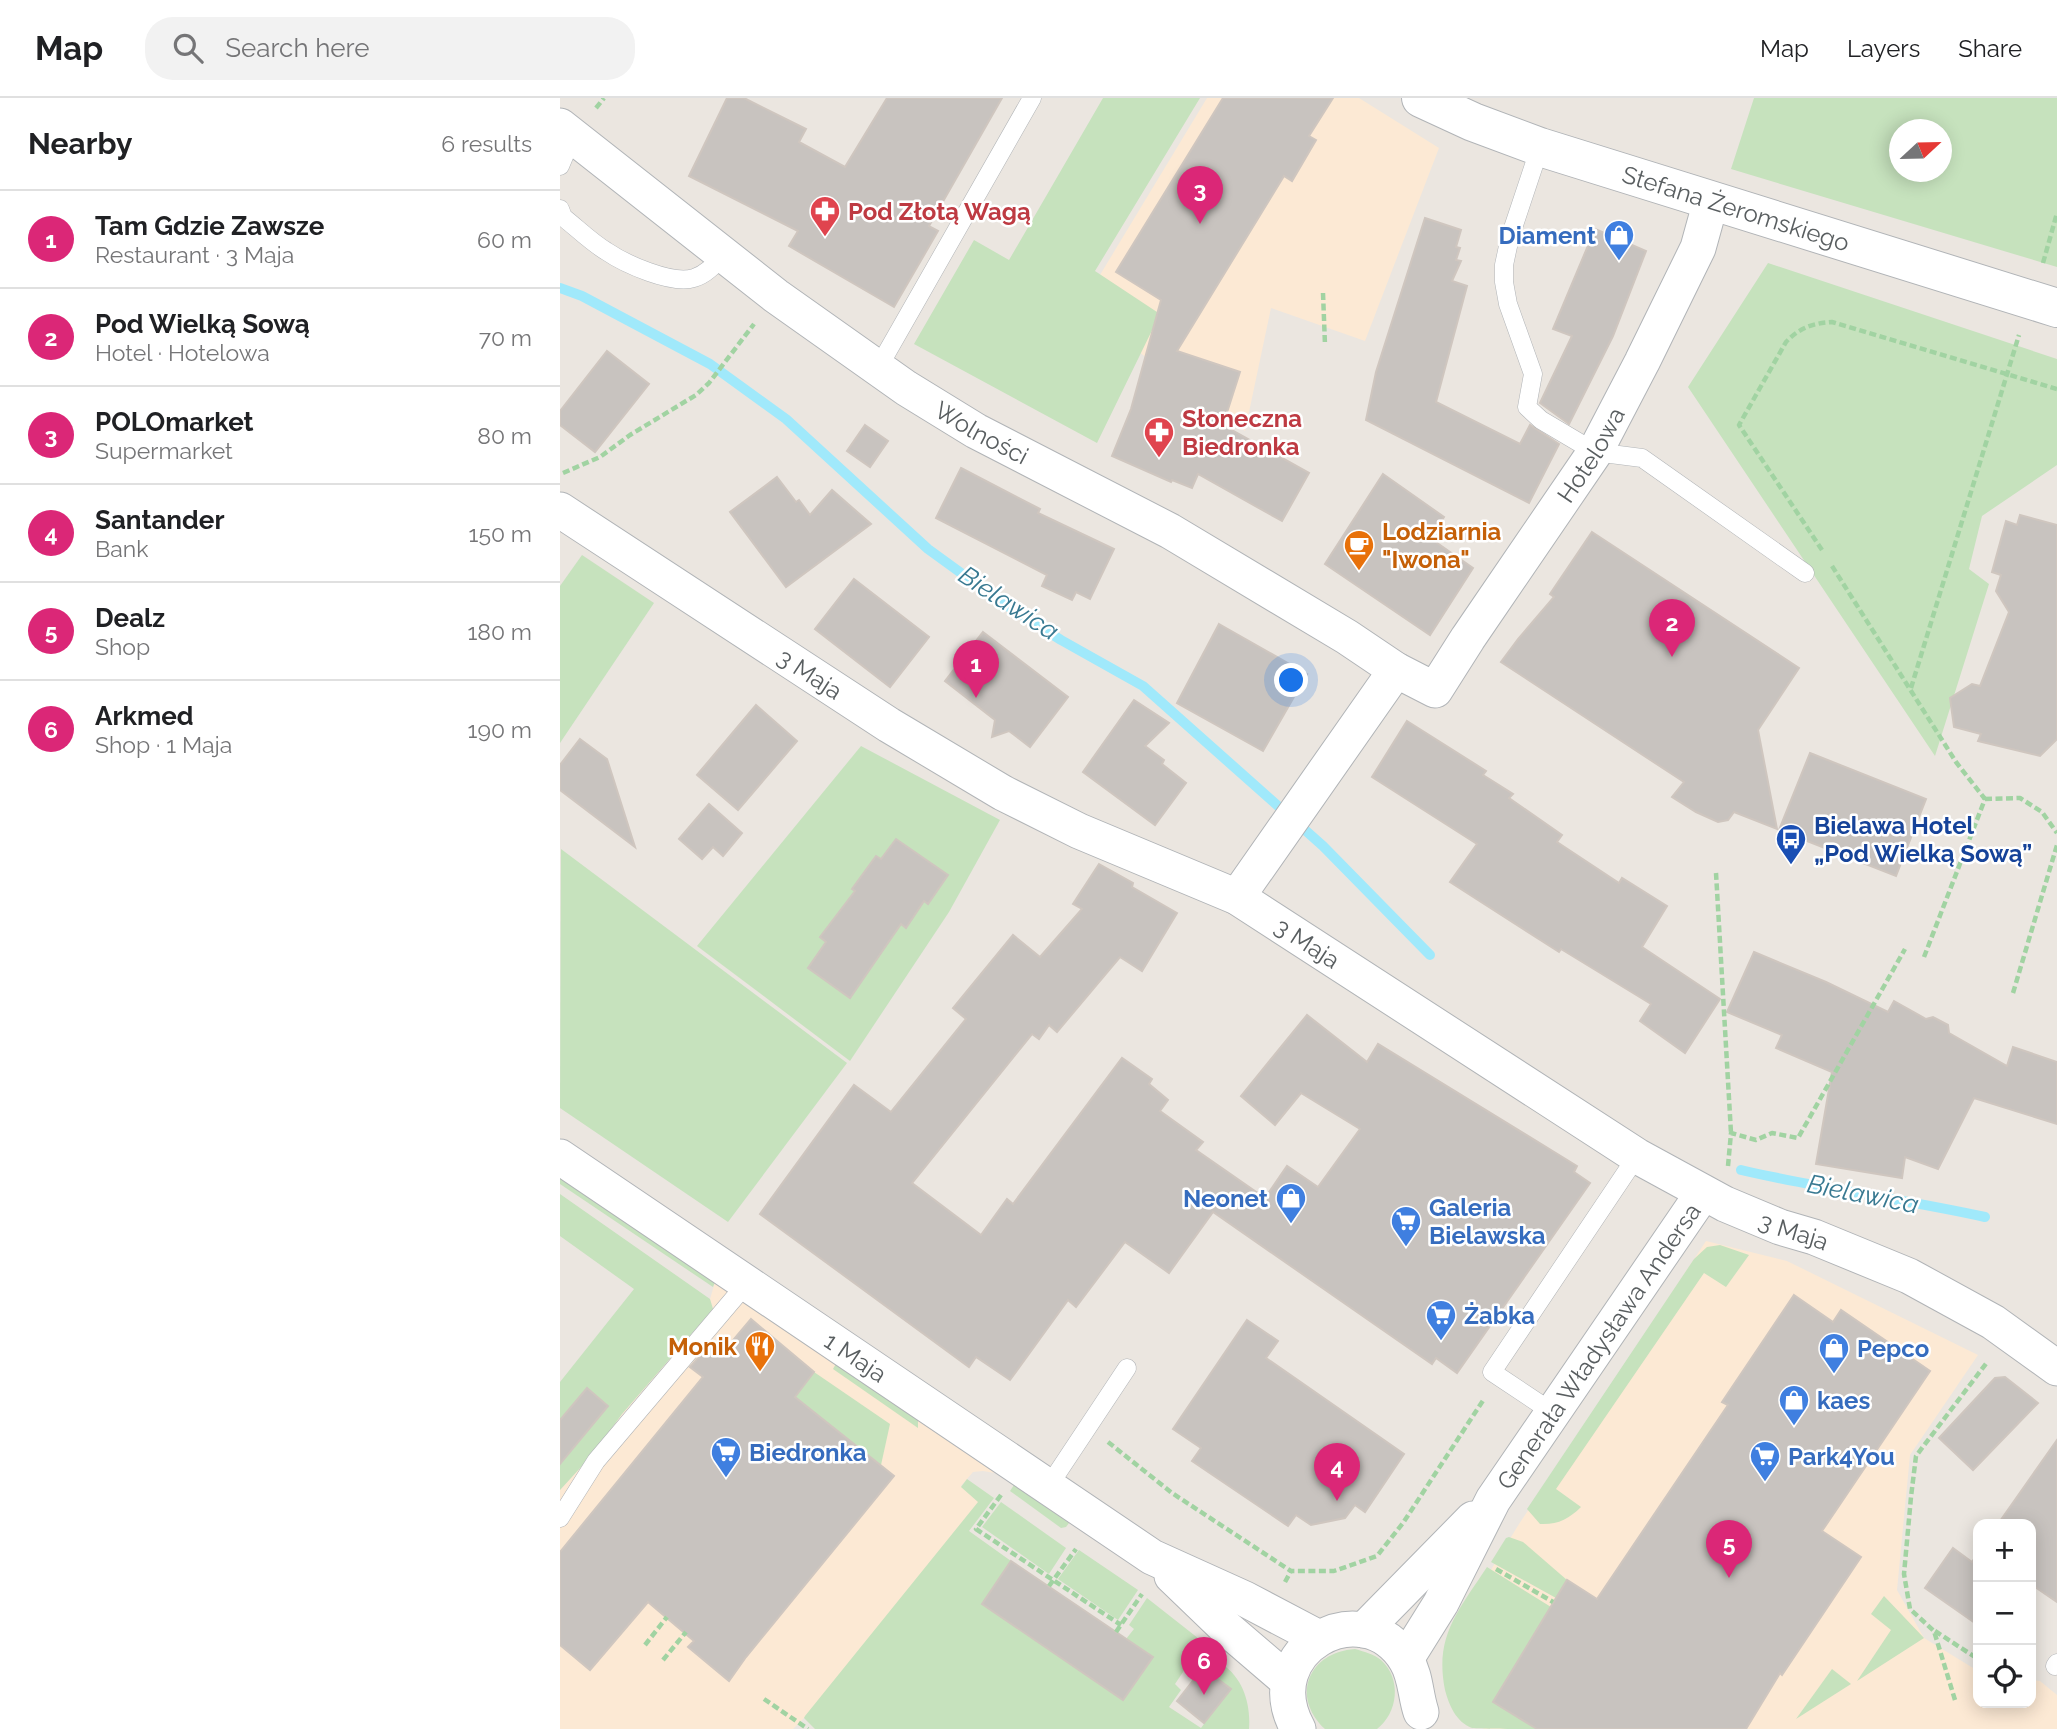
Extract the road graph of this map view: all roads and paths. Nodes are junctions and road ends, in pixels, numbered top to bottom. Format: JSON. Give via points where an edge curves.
{"nodes":[{"id":1,"x":1032,"y":98,"type":"edge"},
{"id":2,"x":1421,"y":98,"type":"edge"},
{"id":3,"x":564,"y":143,"type":"edge"},
{"id":4,"x":1541,"y":147,"type":"junction"},
{"id":5,"x":1711,"y":201,"type":"junction"},
{"id":6,"x":560,"y":209,"type":"edge"},
{"id":7,"x":2057,"y":213,"type":"edge"},
{"id":8,"x":724,"y":254,"type":"junction"},
{"id":9,"x":2043,"y":263,"type":"dead end"},
{"id":10,"x":1323,"y":293,"type":"dead end"},
{"id":11,"x":2057,"y":308,"type":"edge"},
{"id":12,"x":2021,"y":327,"type":"dead end"},
{"id":13,"x":1325,"y":345,"type":"dead end"},
{"id":14,"x":730,"y":356,"type":"dead end"},
{"id":15,"x":878,"y":368,"type":"junction"},
{"id":16,"x":2007,"y":374,"type":"junction"},
{"id":17,"x":2057,"y":390,"type":"edge"},
{"id":18,"x":1595,"y":452,"type":"junction"},
{"id":19,"x":560,"y":474,"type":"edge"},
{"id":20,"x":560,"y":510,"type":"edge"},
{"id":21,"x":1824,"y":554,"type":"dead end"},
{"id":22,"x":1832,"y":565,"type":"dead end"},
{"id":23,"x":1805,"y":573,"type":"dead end"},
{"id":24,"x":1396,"y":670,"type":"junction"},
{"id":25,"x":1911,"y":688,"type":"junction"},
{"id":26,"x":1435,"y":690,"type":"joint"},
{"id":27,"x":1985,"y":799,"type":"junction"},
{"id":28,"x":2057,"y":834,"type":"edge"},
{"id":29,"x":2057,"y":845,"type":"edge"},
{"id":30,"x":1716,"y":873,"type":"dead end"},
{"id":31,"x":1237,"y":897,"type":"junction"},
{"id":32,"x":1905,"y":949,"type":"dead end"},
{"id":33,"x":1924,"y":957,"type":"dead end"},
{"id":34,"x":2013,"y":993,"type":"dead end"},
{"id":35,"x":1731,"y":1133,"type":"junction"},
{"id":36,"x":1637,"y":1156,"type":"junction"},
{"id":37,"x":560,"y":1157,"type":"edge"},
{"id":38,"x":1714,"y":1198,"type":"junction"},
{"id":39,"x":747,"y":1283,"type":"junction"},
{"id":40,"x":2010,"y":1333,"type":"junction"},
{"id":41,"x":1127,"y":1368,"type":"dead end"},
{"id":42,"x":2057,"y":1368,"type":"edge"},
{"id":43,"x":1499,"y":1376,"type":"junction"},
{"id":44,"x":1552,"y":1412,"type":"junction"},
{"id":45,"x":1088,"y":1427,"type":"junction"},
{"id":46,"x":1048,"y":1487,"type":"junction"},
{"id":47,"x":1002,"y":1492,"type":"dead end"},
{"id":48,"x":1493,"y":1500,"type":"junction"},
{"id":49,"x":560,"y":1518,"type":"edge"},
{"id":50,"x":1079,"y":1545,"type":"dead end"},
{"id":51,"x":1152,"y":1557,"type":"junction"},
{"id":52,"x":1495,"y":1569,"type":"dead end"},
{"id":53,"x":1291,"y":1571,"type":"junction"},
{"id":54,"x":1286,"y":1581,"type":"dead end"},
{"id":55,"x":1051,"y":1584,"type":"junction"},
{"id":56,"x":1144,"y":1590,"type":"dead end"},
{"id":57,"x":1553,"y":1602,"type":"dead end"},
{"id":58,"x":667,"y":1617,"type":"dead end"},
{"id":59,"x":1121,"y":1625,"type":"junction"},
{"id":60,"x":1363,"y":1630,"type":"junction"},
{"id":61,"x":1934,"y":1631,"type":"junction"},
{"id":62,"x":1116,"y":1632,"type":"dead end"},
{"id":63,"x":686,"y":1633,"type":"dead end"},
{"id":64,"x":1319,"y":1638,"type":"junction"},
{"id":65,"x":645,"y":1645,"type":"dead end"},
{"id":66,"x":1973,"y":1656,"type":"edge"},
{"id":67,"x":1406,"y":1659,"type":"junction"},
{"id":68,"x":663,"y":1660,"type":"dead end"},
{"id":69,"x":1288,"y":1681,"type":"junction"},
{"id":70,"x":764,"y":1699,"type":"dead end"},
{"id":71,"x":1955,"y":1700,"type":"dead end"},
{"id":72,"x":1422,"y":1723,"type":"edge"},
{"id":73,"x":808,"y":1729,"type":"edge"},
{"id":74,"x":1298,"y":1729,"type":"edge"}],
"edges":[{"from":1,"to":15,"type":"lane"},
{"from":2,"to":4,"type":"street","name":"Stefana Żeromskiego"},
{"from":3,"to":8,"type":"street","name":"Wolności"},
{"from":4,"to":5,"type":"street","name":"Stefana Żeromskiego"},
{"from":4,"to":18,"type":"lane","via":[[1510,237],[1504,282],[1533,374],[1527,407]]},
{"from":5,"to":11,"type":"street","name":"Stefana Żeromskiego"},
{"from":5,"to":18,"type":"street","name":"Hotelowa","via":[[1698,248]]},
{"from":6,"to":8,"type":"lane","via":[[563,217],[606,251],[640,269],[691,279],[707,272]]},
{"from":7,"to":9,"type":"path"},
{"from":8,"to":15,"type":"street","name":"Wolności"},
{"from":10,"to":13,"type":"path"},
{"from":12,"to":16,"type":"path"},
{"from":14,"to":19,"type":"path","via":[[696,395],[600,457]]},
{"from":15,"to":24,"type":"street","name":"Wolności","via":[[976,431],[1195,546]]},
{"from":16,"to":17,"type":"path"},
{"from":16,"to":21,"type":"path","via":[[1832,322],[1805,327],[1792,336],[1739,425]]},
{"from":16,"to":25,"type":"path"},
{"from":18,"to":23,"type":"lane","via":[[1642,458]]},
{"from":18,"to":26,"type":"street","name":"Hotelowa"},
{"from":20,"to":31,"type":"street","name":"3 Maja","via":[[889,725],[1003,793],[1079,831]]},
{"from":22,"to":25,"type":"path"},
{"from":24,"to":26,"type":"street","name":"Wolności"},
{"from":24,"to":31,"type":"street"},
{"from":25,"to":27,"type":"path","via":[[1956,762]]},
{"from":27,"to":28,"type":"path","via":[[2020,798],[2042,812]]},
{"from":27,"to":33,"type":"path"},
{"from":29,"to":34,"type":"path"},
{"from":30,"to":35,"type":"path"},
{"from":31,"to":36,"type":"street","name":"3 Maja"},
{"from":32,"to":35,"type":"path","via":[[1798,1138],[1772,1133],[1756,1140]]},
{"from":35,"to":38,"type":"path"},
{"from":36,"to":38,"type":"street","name":"3 Maja"},
{"from":36,"to":43,"type":"lane","via":[[1492,1372]]},
{"from":37,"to":39,"type":"street","name":"1 Maja"},
{"from":38,"to":40,"type":"street","name":"3 Maja","via":[[1909,1276]]},
{"from":38,"to":44,"type":"street","name":"Generała Władysława Andersa"},
{"from":39,"to":46,"type":"street","name":"1 Maja"},
{"from":39,"to":49,"type":"lane","via":[[596,1461]]},
{"from":40,"to":42,"type":"street","name":"3 Maja"},
{"from":40,"to":61,"type":"path","via":[[1916,1456],[1904,1574],[1910,1609]]},
{"from":41,"to":45,"type":"lane"},
{"from":43,"to":44,"type":"lane"},
{"from":43,"to":53,"type":"path","via":[[1377,1556],[1334,1571]]},
{"from":44,"to":48,"type":"street","name":"Generała Władysława Andersa"},
{"from":45,"to":46,"type":"lane"},
{"from":45,"to":53,"type":"path","via":[[1172,1493]]},
{"from":46,"to":51,"type":"street","name":"1 Maja"},
{"from":47,"to":55,"type":"path","via":[[976,1529]]},
{"from":48,"to":60,"type":"street","name":"Generała Władysława Andersa"},
{"from":48,"to":67,"type":"street","name":"Generała Władysława Andersa","via":[[1441,1603]]},
{"from":50,"to":55,"type":"path"},
{"from":51,"to":64,"type":"street","name":"1 Maja"},
{"from":51,"to":69,"type":"street","name":"1 Maja"},
{"from":52,"to":57,"type":"path"},
{"from":53,"to":54,"type":"path"},
{"from":55,"to":59,"type":"path"},
{"from":56,"to":59,"type":"path"},
{"from":58,"to":65,"type":"path"},
{"from":59,"to":62,"type":"path"},
{"from":60,"to":64,"type":"street","via":[[1348,1629]]},
{"from":60,"to":67,"type":"street","via":[[1387,1640]]},
{"from":61,"to":66,"type":"path"},
{"from":61,"to":71,"type":"path"},
{"from":63,"to":68,"type":"path"},
{"from":64,"to":69,"type":"street","via":[[1304,1650]]},
{"from":67,"to":72,"type":"street"},
{"from":69,"to":74,"type":"street","via":[[1289,1706]]},
{"from":70,"to":73,"type":"path"}]}
